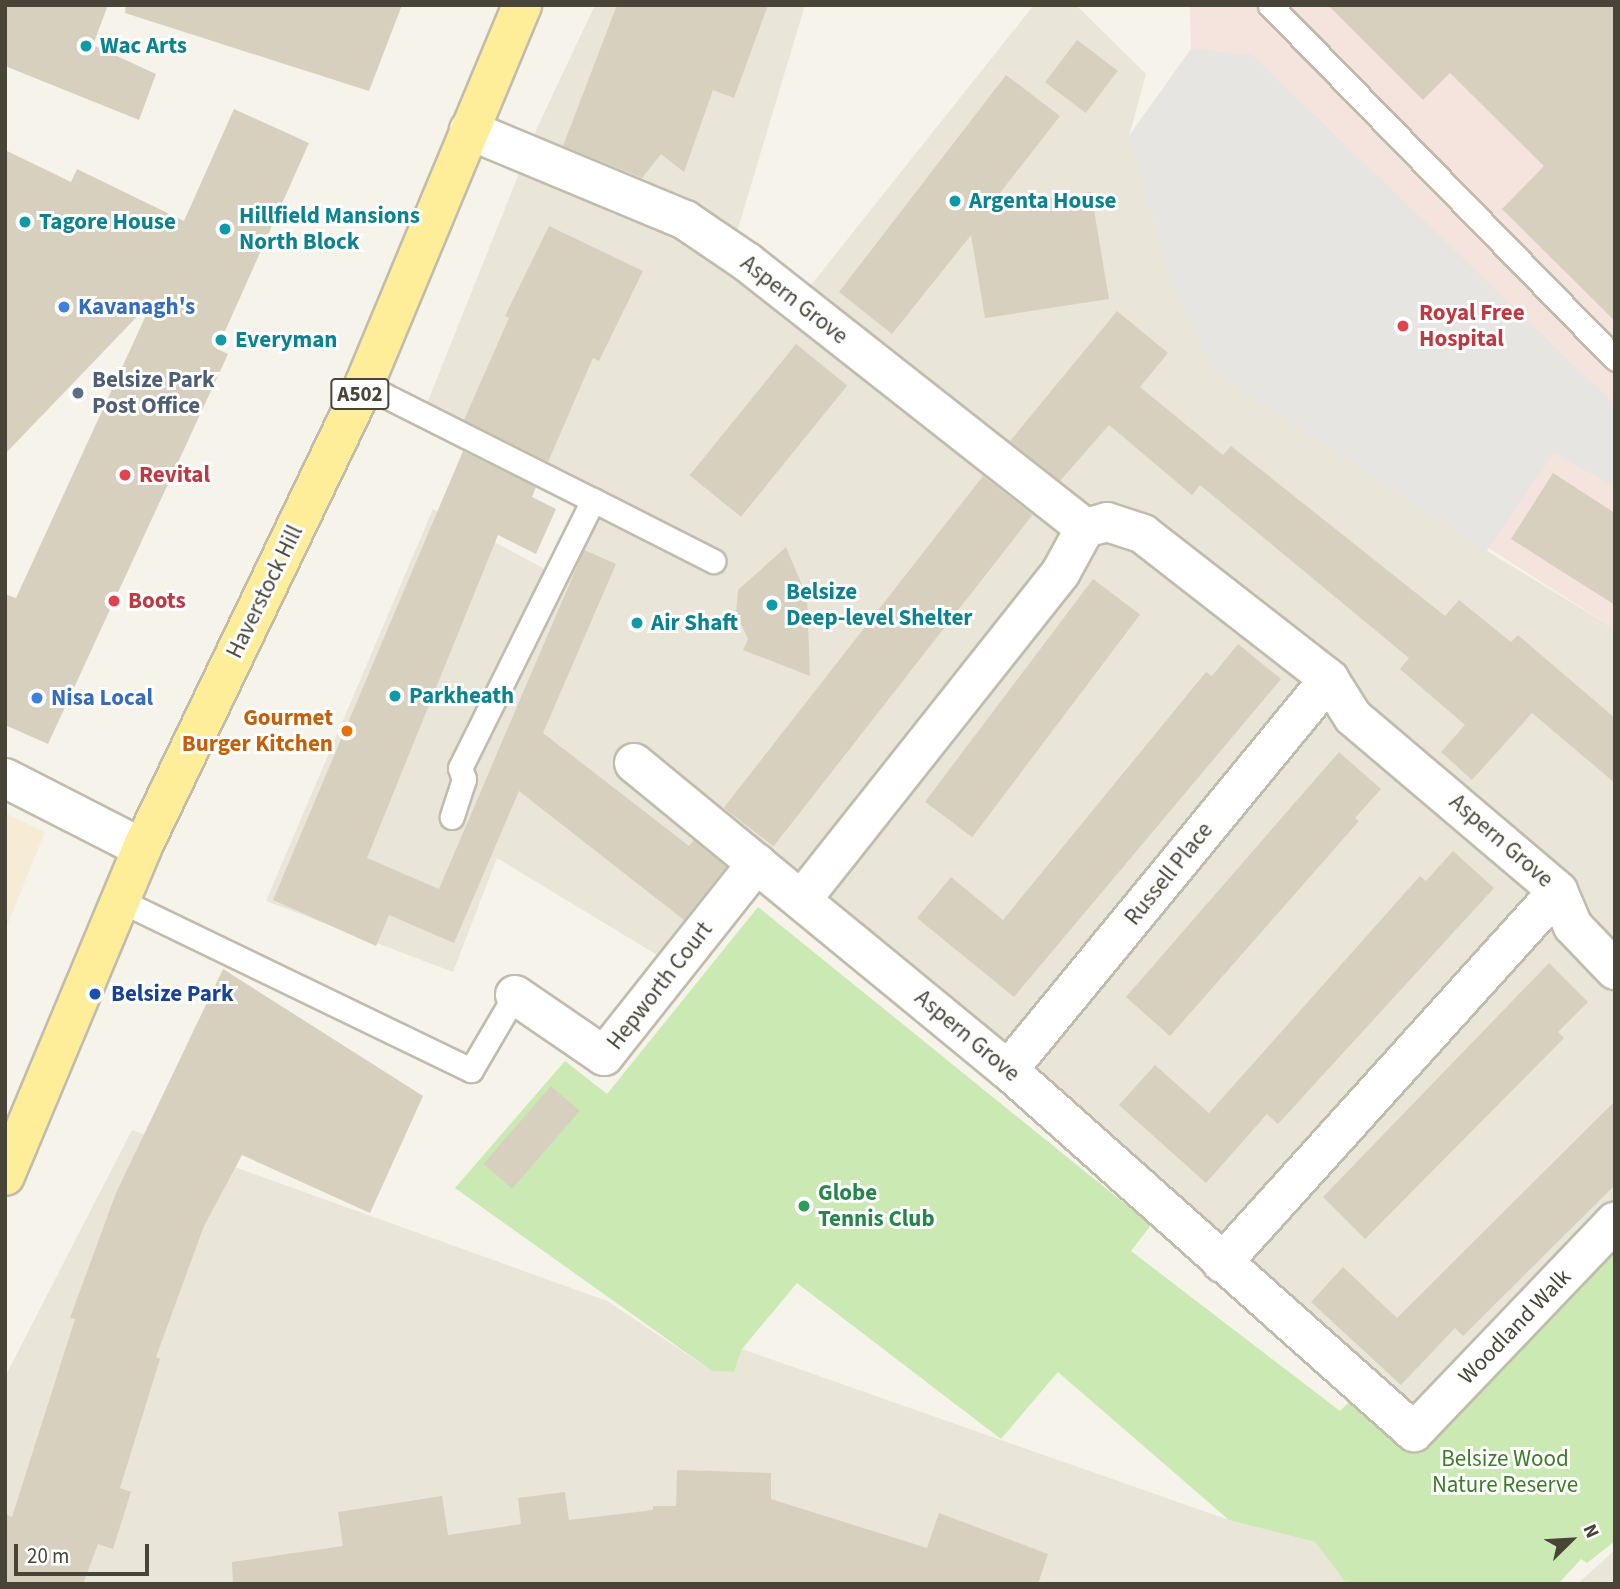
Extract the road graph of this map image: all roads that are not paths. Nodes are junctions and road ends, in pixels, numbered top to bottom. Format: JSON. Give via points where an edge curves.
{"nodes":[{"id":1,"x":522,"y":5,"type":"edge"},
{"id":2,"x":1270,"y":5,"type":"edge"},
{"id":3,"x":469,"y":130,"type":"junction"},
{"id":4,"x":1615,"y":358,"type":"edge"},
{"id":5,"x":364,"y":386,"type":"junction"},
{"id":6,"x":593,"y":500,"type":"junction"},
{"id":7,"x":1086,"y":528,"type":"junction"},
{"id":8,"x":713,"y":561,"type":"dead end"},
{"id":9,"x":1329,"y":679,"type":"junction"},
{"id":10,"x":634,"y":763,"type":"dead end"},
{"id":11,"x":5,"y":778,"type":"edge"},
{"id":12,"x":452,"y":817,"type":"dead end"},
{"id":13,"x":142,"y":848,"type":"junction"},
{"id":14,"x":757,"y":863,"type":"junction"},
{"id":15,"x":1558,"y":891,"type":"junction"},
{"id":16,"x":802,"y":899,"type":"junction"},
{"id":17,"x":119,"y":900,"type":"junction"},
{"id":18,"x":1615,"y":970,"type":"edge"},
{"id":19,"x":515,"y":995,"type":"joint"},
{"id":20,"x":1008,"y":1070,"type":"junction"},
{"id":21,"x":9,"y":1152,"type":"edge"},
{"id":22,"x":1615,"y":1222,"type":"edge"},
{"id":23,"x":1235,"y":1274,"type":"junction"},
{"id":24,"x":1414,"y":1432,"type":"joint"}],
"edges":[{"from":1,"to":3,"type":"main road","name":"Haverstock Hill","number":"A502"},
{"from":2,"to":4,"type":"lane"},
{"from":3,"to":5,"type":"main road","name":"Haverstock Hill","number":"A502"},
{"from":3,"to":7,"type":"street","name":"Aspern Grove","via":[[685,220],[747,262]]},
{"from":5,"to":6,"type":"lane"},
{"from":5,"to":13,"type":"main road","name":"Haverstock Hill","number":"A502"},
{"from":6,"to":8,"type":"lane"},
{"from":6,"to":12,"type":"lane","via":[[460,768],[464,779]]},
{"from":7,"to":9,"type":"street","name":"Aspern Grove","via":[[1107,522],[1143,534]]},
{"from":7,"to":16,"type":"street","via":[[1061,572]]},
{"from":9,"to":15,"type":"street","name":"Aspern Grove","via":[[1353,717]]},
{"from":9,"to":20,"type":"street","name":"Russell Place"},
{"from":10,"to":14,"type":"street","name":"Aspern Grove"},
{"from":11,"to":13,"type":"street"},
{"from":13,"to":17,"type":"main road","name":"Haverstock Hill","number":"A502"},
{"from":14,"to":16,"type":"street","name":"Aspern Grove"},
{"from":14,"to":19,"type":"street","name":"Hepworth Court","via":[[604,1056]]},
{"from":15,"to":18,"type":"street","via":[[1573,926]]},
{"from":15,"to":23,"type":"street","name":"Aspern Grove"},
{"from":16,"to":20,"type":"street","name":"Aspern Grove"},
{"from":17,"to":19,"type":"lane","via":[[471,1070]]},
{"from":17,"to":21,"type":"main road","name":"Haverstock Hill","number":"A502"},
{"from":20,"to":23,"type":"street","name":"Aspern Grove"},
{"from":22,"to":24,"type":"street","name":"Woodland Walk"},
{"from":23,"to":24,"type":"street","name":"Aspern Grove"}]}
